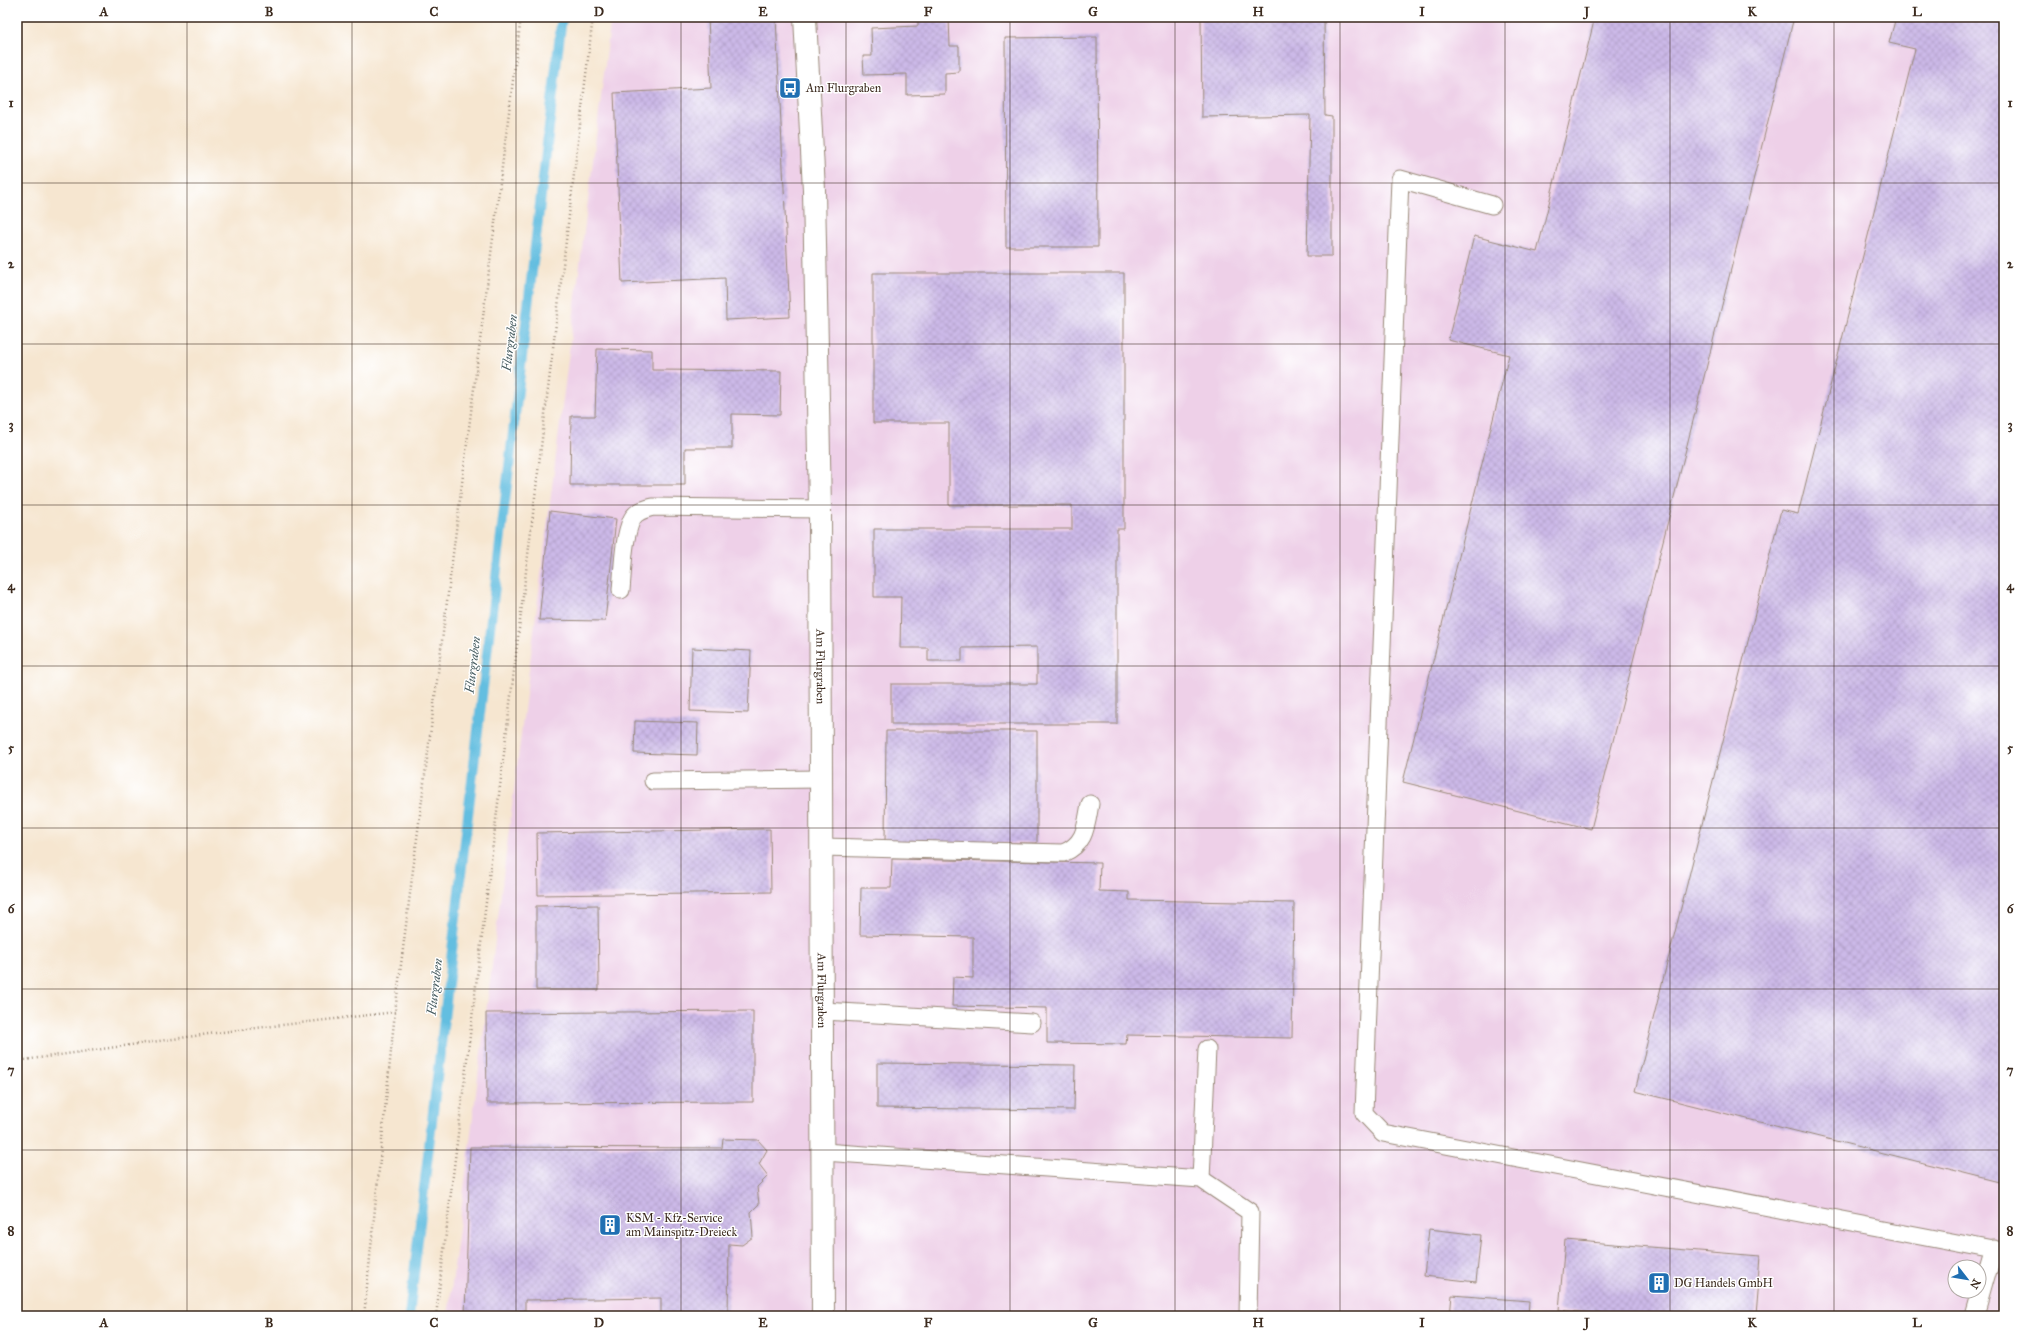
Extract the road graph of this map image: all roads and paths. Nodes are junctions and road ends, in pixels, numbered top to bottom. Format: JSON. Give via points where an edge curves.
{"nodes":[{"id":1,"x":522,"y":17,"type":"edge"},
{"id":2,"x":593,"y":17,"type":"edge"},
{"id":3,"x":805,"y":17,"type":"edge"},
{"id":4,"x":1492,"y":205,"type":"dead end"},
{"id":5,"x":820,"y":509,"type":"junction"},
{"id":6,"x":621,"y":590,"type":"dead end"},
{"id":7,"x":822,"y":779,"type":"junction"},
{"id":8,"x":653,"y":781,"type":"dead end"},
{"id":9,"x":1090,"y":804,"type":"dead end"},
{"id":10,"x":822,"y":847,"type":"junction"},
{"id":11,"x":823,"y":1011,"type":"junction"},
{"id":12,"x":394,"y":1012,"type":"junction"},
{"id":13,"x":1032,"y":1023,"type":"dead end"},
{"id":14,"x":1207,"y":1049,"type":"dead end"},
{"id":15,"x":17,"y":1061,"type":"edge"},
{"id":16,"x":824,"y":1152,"type":"junction"},
{"id":17,"x":1201,"y":1178,"type":"junction"},
{"id":18,"x":1999,"y":1250,"type":"edge"},
{"id":19,"x":364,"y":1316,"type":"edge"},
{"id":20,"x":436,"y":1316,"type":"edge"},
{"id":21,"x":823,"y":1316,"type":"edge"},
{"id":22,"x":1248,"y":1316,"type":"edge"},
{"id":23,"x":1975,"y":1316,"type":"edge"}],
"edges":[{"from":1,"to":12,"type":"path"},
{"from":2,"to":20,"type":"path"},
{"from":3,"to":5,"type":"street","name":"Am Flurgraben","via":[[814,190]]},
{"from":4,"to":18,"type":"lane","via":[[1400,179],[1364,1113],[1383,1133]]},
{"from":5,"to":6,"type":"lane","via":[[643,509],[633,518],[627,537]]},
{"from":5,"to":7,"type":"street","name":"Am Flurgraben"},
{"from":7,"to":8,"type":"lane"},
{"from":7,"to":10,"type":"street","name":"Am Flurgraben"},
{"from":9,"to":10,"type":"lane","via":[[1080,842],[1063,853]]},
{"from":10,"to":11,"type":"street","name":"Am Flurgraben"},
{"from":11,"to":13,"type":"lane"},
{"from":11,"to":16,"type":"street","name":"Am Flurgraben"},
{"from":12,"to":15,"type":"path","via":[[230,1031]]},
{"from":12,"to":19,"type":"path"},
{"from":14,"to":17,"type":"lane"},
{"from":16,"to":17,"type":"lane"},
{"from":16,"to":21,"type":"street","name":"Am Flurgraben"},
{"from":17,"to":22,"type":"lane","via":[[1250,1212]]},
{"from":18,"to":23,"type":"lane"}]}
